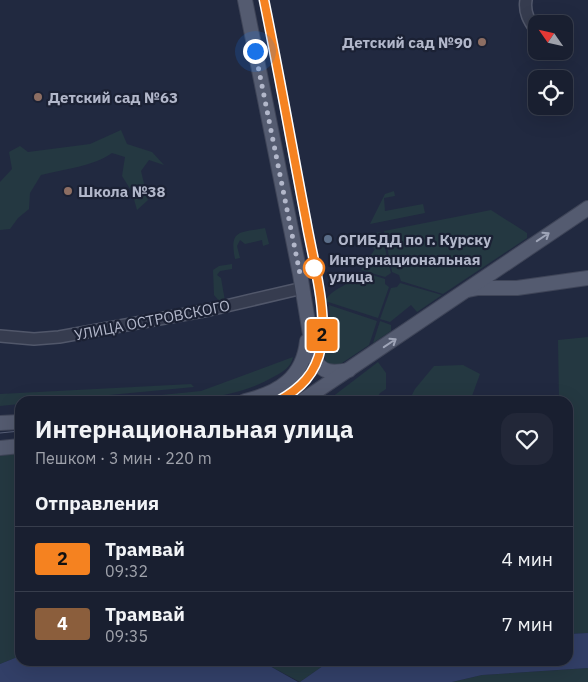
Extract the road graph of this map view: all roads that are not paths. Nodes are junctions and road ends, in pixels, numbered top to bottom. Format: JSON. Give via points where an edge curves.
{"nodes":[{"id":1,"x":245,"y":0,"type":"edge"},
{"id":2,"x":526,"y":0,"type":"edge"},
{"id":3,"x":528,"y":17,"type":"edge"},
{"id":4,"x":588,"y":208,"type":"edge"},
{"id":5,"x":503,"y":264,"type":"junction"},
{"id":6,"x":588,"y":278,"type":"edge"},
{"id":7,"x":303,"y":288,"type":"junction"},
{"id":8,"x":517,"y":288,"type":"junction"},
{"id":9,"x":465,"y":291,"type":"junction"},
{"id":10,"x":307,"y":325,"type":"junction"},
{"id":11,"x":0,"y":336,"type":"edge"},
{"id":12,"x":350,"y":370,"type":"junction"},
{"id":13,"x":260,"y":396,"type":"edge"},
{"id":14,"x":271,"y":396,"type":"edge"},
{"id":15,"x":301,"y":396,"type":"edge"},
{"id":16,"x":310,"y":396,"type":"edge"},
{"id":17,"x":15,"y":422,"type":"edge"},
{"id":18,"x":0,"y":423,"type":"edge"},
{"id":19,"x":15,"y":446,"type":"edge"},
{"id":20,"x":0,"y":448,"type":"edge"}],
"edges":[{"from":1,"to":7,"type":"main road"},
{"from":2,"to":3,"type":"street"},
{"from":5,"to":4,"type":"main road","one_way":true},
{"from":5,"to":8,"type":"main road","via":[[499,279]]},
{"from":5,"to":9,"type":"main road"},
{"from":6,"to":8,"type":"main road"},
{"from":7,"to":10,"type":"main road"},
{"from":7,"to":11,"type":"street","name":"УЛИЦА ОСТРОВСКОГО","via":[[209,310],[59,338]]},
{"from":8,"to":9,"type":"main road"},
{"from":12,"to":9,"type":"main road","one_way":true},
{"from":10,"to":12,"type":"main road","via":[[311,332],[312,350],[322,370],[330,373]]},
{"from":10,"to":13,"type":"main road","via":[[306,350],[300,366],[285,384]]},
{"from":12,"to":16,"type":"main road"},
{"from":14,"to":15,"type":"main road","via":[[298,384],[304,390]]},
{"from":17,"to":18,"type":"main road"},
{"from":19,"to":20,"type":"main road"}]}
